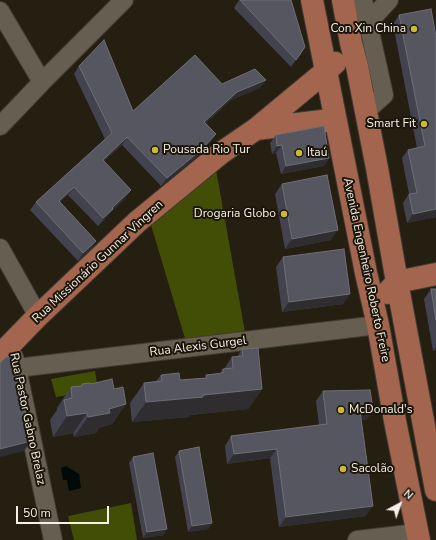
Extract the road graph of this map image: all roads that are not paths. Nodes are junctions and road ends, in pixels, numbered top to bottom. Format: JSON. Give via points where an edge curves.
{"nodes":[{"id":1,"x":124,"y":0,"type":"edge"},
{"id":2,"x":312,"y":0,"type":"edge"},
{"id":3,"x":344,"y":0,"type":"edge"},
{"id":4,"x":363,"y":0,"type":"edge"},
{"id":5,"x":389,"y":0,"type":"edge"},
{"id":6,"x":0,"y":11,"type":"edge"},
{"id":7,"x":368,"y":23,"type":"junction"},
{"id":8,"x":351,"y":43,"type":"junction"},
{"id":9,"x":326,"y":71,"type":"junction"},
{"id":10,"x":42,"y":82,"type":"junction"},
{"id":11,"x":366,"y":112,"type":"junction"},
{"id":12,"x":336,"y":122,"type":"junction"},
{"id":13,"x":0,"y":126,"type":"edge"},
{"id":14,"x":256,"y":129,"type":"junction"},
{"id":15,"x":0,"y":248,"type":"edge"},
{"id":16,"x":436,"y":274,"type":"edge"},
{"id":17,"x":397,"y":282,"type":"junction"},
{"id":18,"x":38,"y":316,"type":"junction"},
{"id":19,"x":376,"y":316,"type":"junction"},
{"id":20,"x":5,"y":350,"type":"edge"},
{"id":21,"x":17,"y":368,"type":"junction"},
{"id":22,"x":436,"y":490,"type":"edge"},
{"id":23,"x":418,"y":537,"type":"edge"},
{"id":24,"x":53,"y":540,"type":"edge"},
{"id":25,"x":357,"y":540,"type":"edge"}],
"edges":[{"from":1,"to":10,"type":"street"},
{"from":2,"to":9,"type":"main road","name":"Avenida Engenheiro Roberto Freire"},
{"from":3,"to":8,"type":"main road"},
{"from":4,"to":7,"type":"street"},
{"from":5,"to":7,"type":"street"},
{"from":6,"to":10,"type":"street"},
{"from":7,"to":11,"type":"street","via":[[384,95]]},
{"from":8,"to":9,"type":"main road","name":"Rua Missionário Gunnar Vingren"},
{"from":8,"to":11,"type":"main road"},
{"from":9,"to":12,"type":"main road","name":"Avenida Engenheiro Roberto Freire"},
{"from":9,"to":14,"type":"main road","name":"Rua Missionário Gunnar Vingren"},
{"from":10,"to":13,"type":"street"},
{"from":11,"to":17,"type":"main road"},
{"from":12,"to":14,"type":"main road","name":"Rua Missionário Gunnar Vingren","via":[[322,121]]},
{"from":12,"to":19,"type":"main road","name":"Avenida Engenheiro Roberto Freire"},
{"from":14,"to":18,"type":"main road","name":"Rua Missionário Gunnar Vingren","via":[[222,153],[137,222]]},
{"from":15,"to":18,"type":"street"},
{"from":16,"to":17,"type":"main road"},
{"from":17,"to":19,"type":"main road"},
{"from":17,"to":22,"type":"main road"},
{"from":18,"to":20,"type":"main road","name":"Rua Missionário Gunnar Vingren"},
{"from":19,"to":21,"type":"street","name":"Rua Alexis Gurgel"},
{"from":19,"to":23,"type":"main road","name":"Avenida Engenheiro Roberto Freire"},
{"from":20,"to":21,"type":"street","name":"Rua Pastor Gabno Brelaz"},
{"from":21,"to":24,"type":"street","name":"Rua Pastor Gabno Brelaz"},
{"from":23,"to":25,"type":"street"}]}
